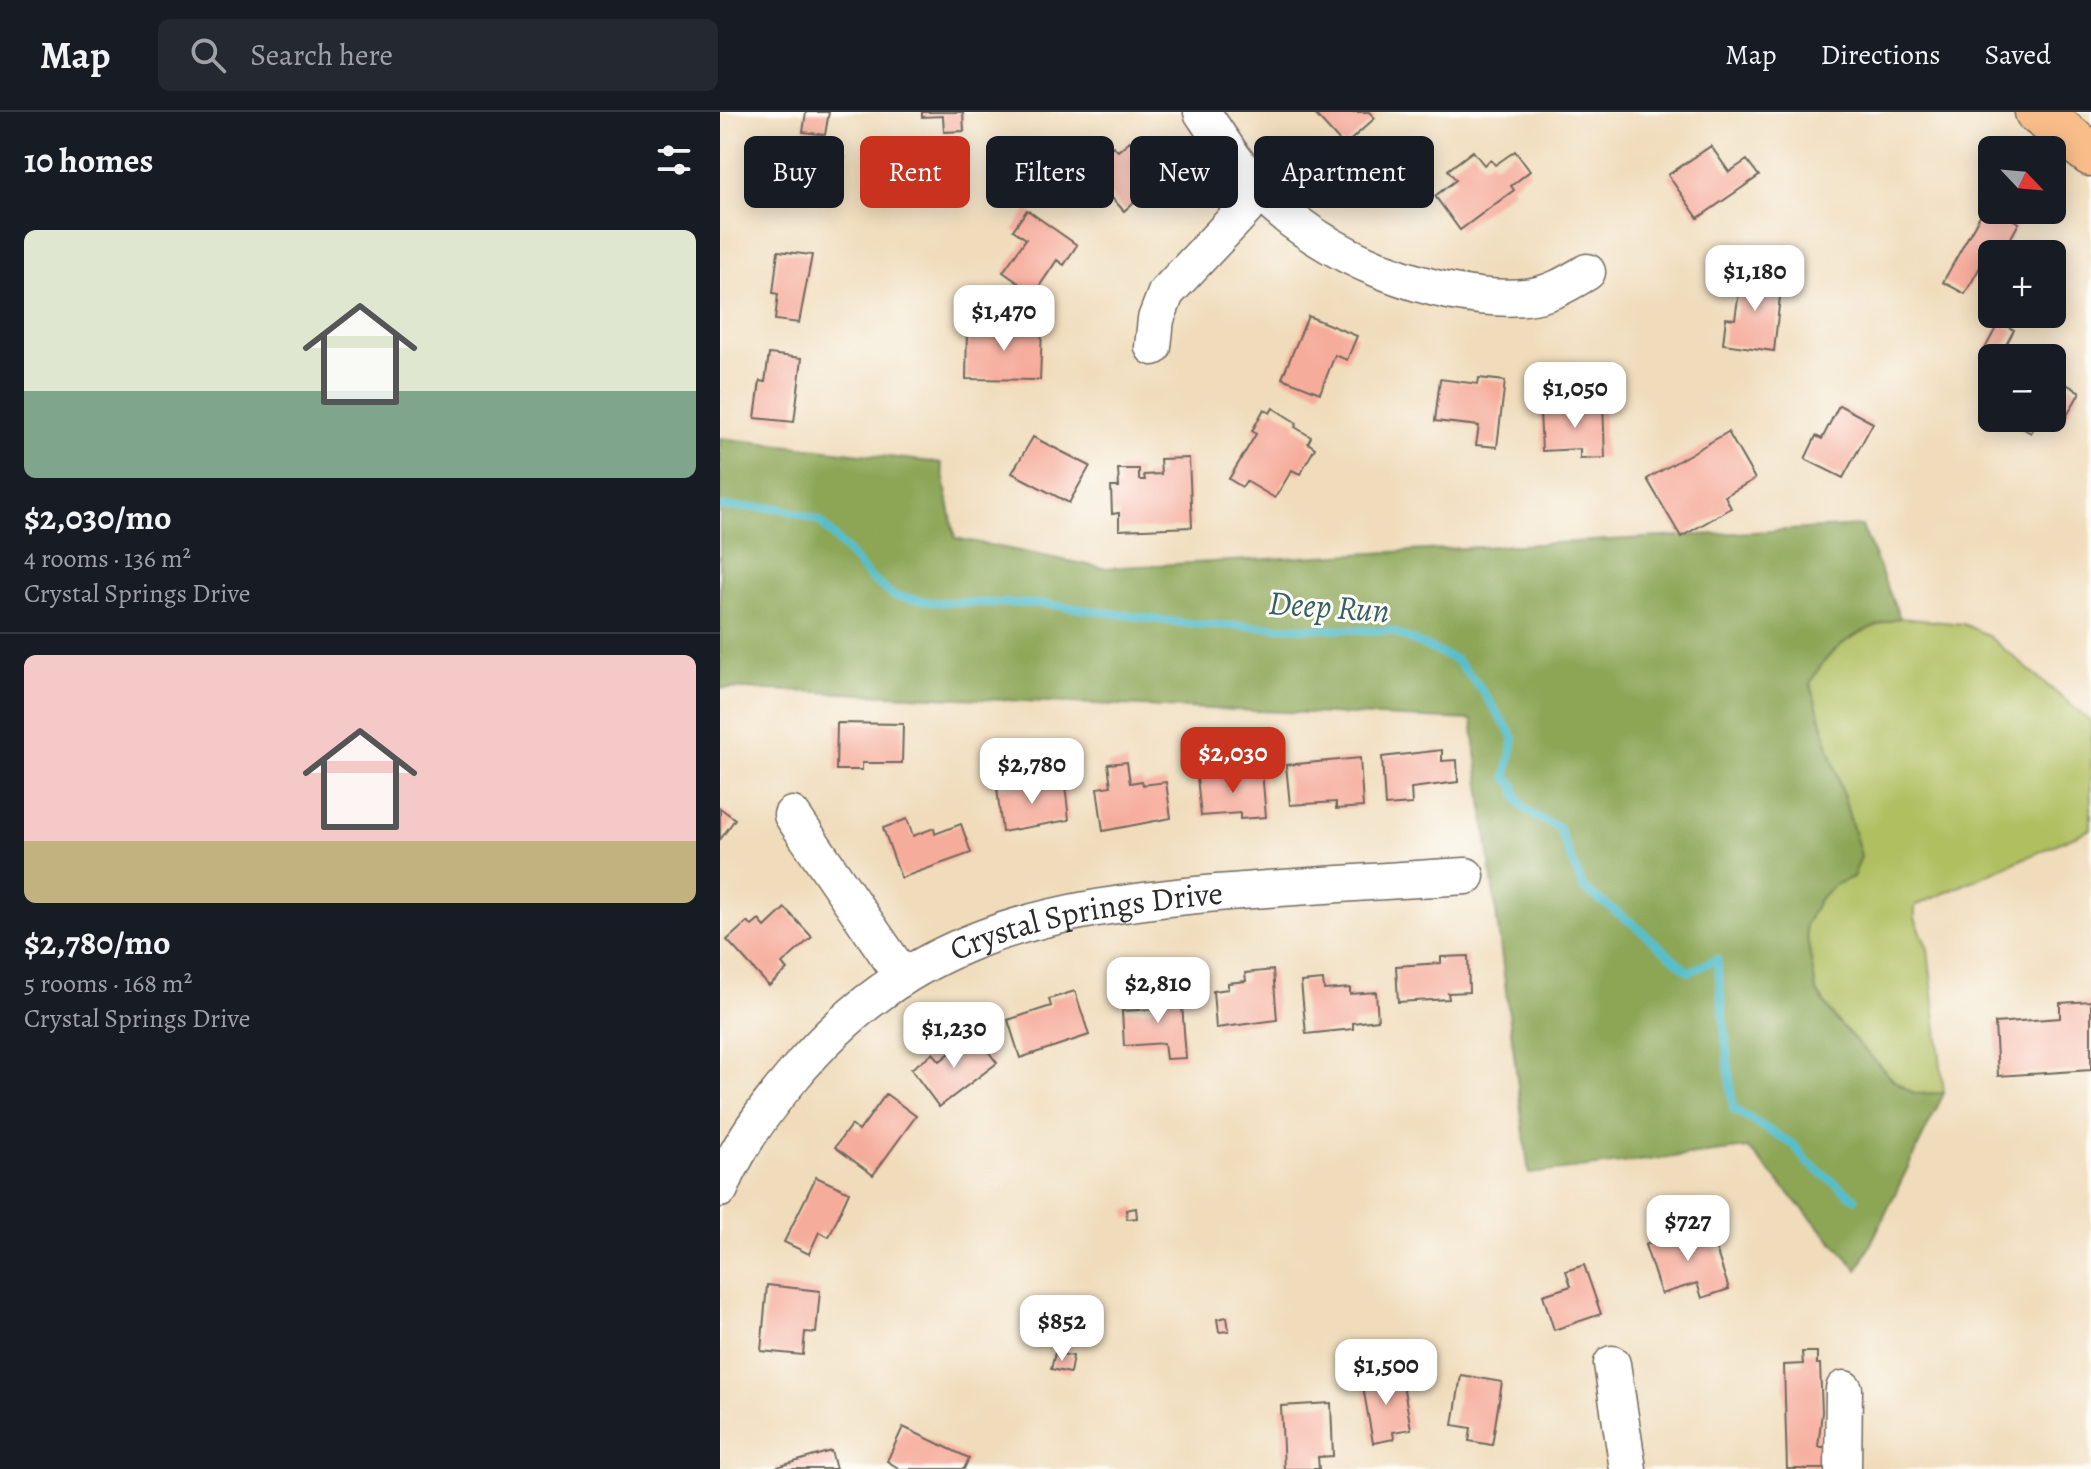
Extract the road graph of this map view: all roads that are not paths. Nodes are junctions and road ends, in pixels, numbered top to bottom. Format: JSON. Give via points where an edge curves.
{"nodes":[{"id":1,"x":1202,"y":112,"type":"edge"},
{"id":2,"x":2037,"y":112,"type":"edge"},
{"id":3,"x":2091,"y":154,"type":"edge"},
{"id":4,"x":1254,"y":183,"type":"edge"},
{"id":5,"x":1254,"y":199,"type":"edge"},
{"id":6,"x":1280,"y":208,"type":"edge"},
{"id":7,"x":1587,"y":272,"type":"dead end"},
{"id":8,"x":1153,"y":347,"type":"dead end"},
{"id":9,"x":792,"y":815,"type":"dead end"},
{"id":10,"x":1466,"y":876,"type":"dead end"},
{"id":11,"x":903,"y":977,"type":"junction"},
{"id":12,"x":721,"y":1186,"type":"edge"},
{"id":13,"x":1612,"y":1364,"type":"dead end"},
{"id":14,"x":1844,"y":1389,"type":"dead end"},
{"id":15,"x":1628,"y":1469,"type":"edge"},
{"id":16,"x":1843,"y":1469,"type":"edge"}],
"edges":[{"from":1,"to":4,"type":"street"},
{"from":2,"to":3,"type":"main road"},
{"from":5,"to":8,"type":"street","via":[[1166,293]]},
{"from":6,"to":7,"type":"street","via":[[1341,250],[1388,273],[1437,287],[1486,297],[1528,297],[1559,289]]},
{"from":9,"to":11,"type":"street"},
{"from":10,"to":11,"type":"street","name":"Crystal Springs Drive","via":[[1084,908],[997,931]]},
{"from":11,"to":12,"type":"street","name":"Crystal Springs Drive","via":[[807,1058],[766,1108]]},
{"from":13,"to":15,"type":"street"},
{"from":14,"to":16,"type":"street"}]}
